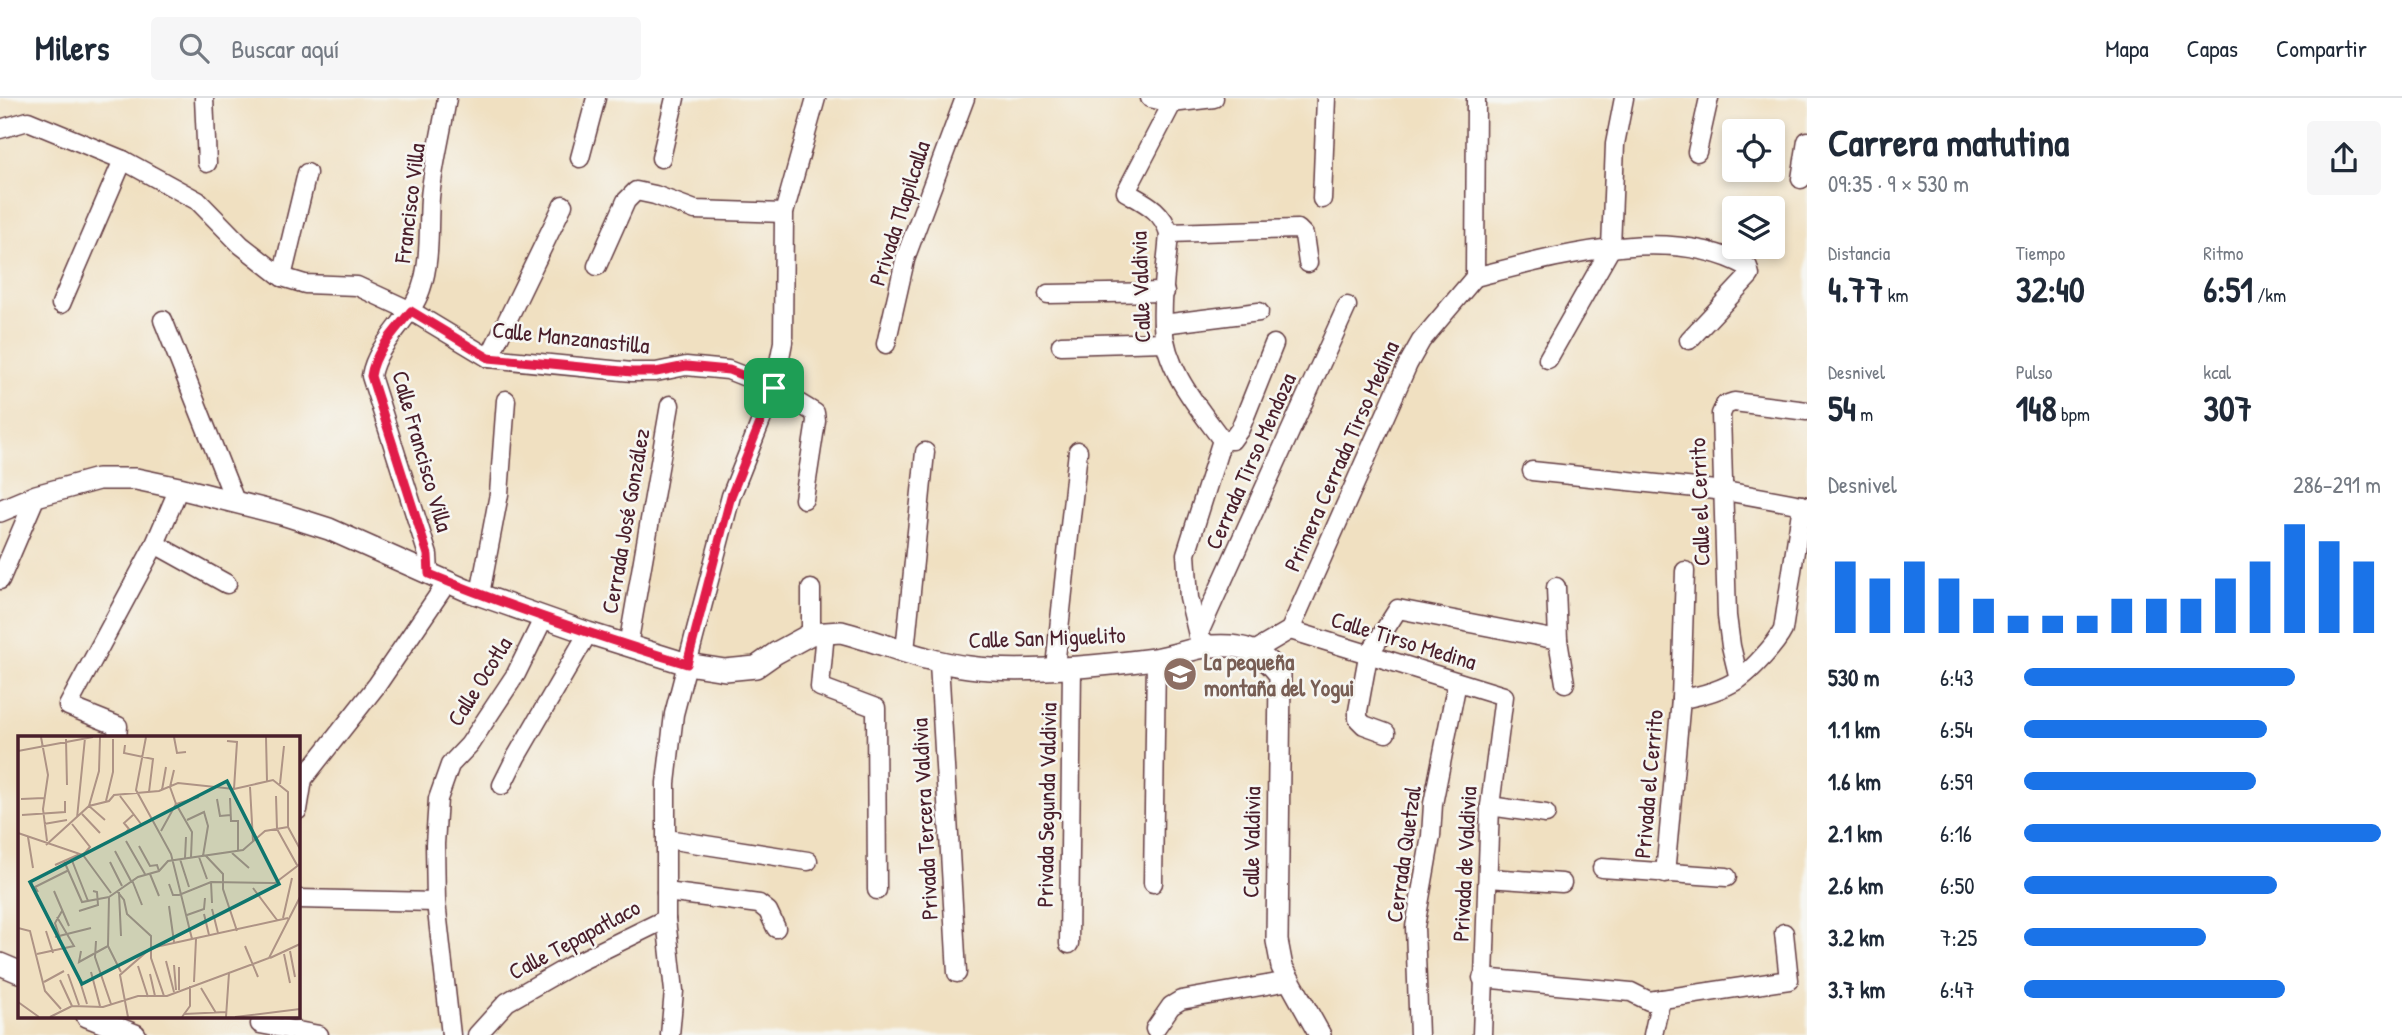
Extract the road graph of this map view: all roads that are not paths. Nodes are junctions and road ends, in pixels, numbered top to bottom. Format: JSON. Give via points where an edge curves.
{"nodes":[{"id":1,"x":204,"y":98,"type":"edge"},
{"id":2,"x":447,"y":98,"type":"edge"},
{"id":3,"x":596,"y":98,"type":"edge"},
{"id":4,"x":675,"y":98,"type":"edge"},
{"id":5,"x":816,"y":98,"type":"edge"},
{"id":6,"x":965,"y":98,"type":"edge"},
{"id":7,"x":1150,"y":98,"type":"edge"},
{"id":8,"x":1214,"y":98,"type":"edge"},
{"id":9,"x":1326,"y":98,"type":"edge"},
{"id":10,"x":1476,"y":98,"type":"edge"},
{"id":11,"x":1624,"y":98,"type":"edge"},
{"id":12,"x":1709,"y":98,"type":"edge"},
{"id":13,"x":1173,"y":101,"type":"edge"},
{"id":14,"x":0,"y":129,"type":"edge"},
{"id":15,"x":1807,"y":141,"type":"edge"},
{"id":16,"x":1697,"y":152,"type":"dead end"},
{"id":17,"x":580,"y":158,"type":"dead end"},
{"id":18,"x":661,"y":158,"type":"dead end"},
{"id":19,"x":123,"y":160,"type":"junction"},
{"id":20,"x":207,"y":163,"type":"dead end"},
{"id":21,"x":307,"y":173,"type":"dead end"},
{"id":22,"x":1801,"y":179,"type":"dead end"},
{"id":23,"x":1322,"y":199,"type":"dead end"},
{"id":24,"x":563,"y":205,"type":"dead end"},
{"id":25,"x":784,"y":213,"type":"junction"},
{"id":26,"x":1169,"y":233,"type":"junction"},
{"id":27,"x":1611,"y":248,"type":"junction"},
{"id":28,"x":1308,"y":263,"type":"dead end"},
{"id":29,"x":597,"y":266,"type":"dead end"},
{"id":30,"x":282,"y":277,"type":"junction"},
{"id":31,"x":1475,"y":277,"type":"junction"},
{"id":32,"x":1165,"y":292,"type":"junction"},
{"id":33,"x":1048,"y":294,"type":"dead end"},
{"id":34,"x":61,"y":304,"type":"dead end"},
{"id":35,"x":1347,"y":306,"type":"dead end"},
{"id":36,"x":411,"y":311,"type":"junction"},
{"id":37,"x":1259,"y":312,"type":"dead end"},
{"id":38,"x":163,"y":320,"type":"dead end"},
{"id":39,"x":1164,"y":333,"type":"junction"},
{"id":40,"x":1689,"y":340,"type":"dead end"},
{"id":41,"x":886,"y":344,"type":"dead end"},
{"id":42,"x":1274,"y":344,"type":"dead end"},
{"id":43,"x":1061,"y":345,"type":"dead end"},
{"id":44,"x":489,"y":358,"type":"junction"},
{"id":45,"x":1548,"y":359,"type":"dead end"},
{"id":46,"x":774,"y":388,"type":"junction"},
{"id":47,"x":506,"y":400,"type":"dead end"},
{"id":48,"x":670,"y":405,"type":"dead end"},
{"id":49,"x":1807,"y":411,"type":"edge"},
{"id":50,"x":1222,"y":440,"type":"junction"},
{"id":51,"x":1078,"y":451,"type":"dead end"},
{"id":52,"x":925,"y":452,"type":"dead end"},
{"id":53,"x":1532,"y":471,"type":"dead end"},
{"id":54,"x":179,"y":488,"type":"junction"},
{"id":55,"x":1725,"y":491,"type":"junction"},
{"id":56,"x":36,"y":496,"type":"junction"},
{"id":57,"x":804,"y":499,"type":"dead end"},
{"id":58,"x":235,"y":501,"type":"junction"},
{"id":59,"x":1804,"y":507,"type":"edge"},
{"id":60,"x":0,"y":511,"type":"edge"},
{"id":61,"x":155,"y":544,"type":"junction"},
{"id":62,"x":1685,"y":571,"type":"dead end"},
{"id":63,"x":438,"y":578,"type":"junction"},
{"id":64,"x":0,"y":580,"type":"edge"},
{"id":65,"x":226,"y":584,"type":"dead end"},
{"id":66,"x":1556,"y":587,"type":"dead end"},
{"id":67,"x":811,"y":589,"type":"dead end"},
{"id":68,"x":480,"y":594,"type":"junction"},
{"id":69,"x":544,"y":617,"type":"junction"},
{"id":70,"x":1290,"y":629,"type":"junction"},
{"id":71,"x":818,"y":633,"type":"junction"},
{"id":72,"x":588,"y":634,"type":"junction"},
{"id":73,"x":1558,"y":639,"type":"junction"},
{"id":74,"x":1204,"y":641,"type":"junction"},
{"id":75,"x":628,"y":646,"type":"junction"},
{"id":76,"x":1256,"y":650,"type":"junction"},
{"id":77,"x":905,"y":651,"type":"junction"},
{"id":78,"x":1368,"y":656,"type":"junction"},
{"id":79,"x":1156,"y":658,"type":"junction"},
{"id":80,"x":939,"y":663,"type":"junction"},
{"id":81,"x":687,"y":664,"type":"junction"},
{"id":82,"x":1063,"y":667,"type":"junction"},
{"id":83,"x":1739,"y":679,"type":"junction"},
{"id":84,"x":1457,"y":682,"type":"junction"},
{"id":85,"x":1566,"y":683,"type":"dead end"},
{"id":86,"x":1504,"y":696,"type":"joint"},
{"id":87,"x":1681,"y":699,"type":"junction"},
{"id":88,"x":1387,"y":733,"type":"dead end"},
{"id":89,"x":117,"y":736,"type":"edge"},
{"id":90,"x":502,"y":785,"type":"dead end"},
{"id":91,"x":299,"y":804,"type":"edge"},
{"id":92,"x":1490,"y":806,"type":"junction"},
{"id":93,"x":1546,"y":814,"type":"dead end"},
{"id":94,"x":667,"y":839,"type":"junction"},
{"id":95,"x":808,"y":861,"type":"dead end"},
{"id":96,"x":1602,"y":868,"type":"dead end"},
{"id":97,"x":1665,"y":874,"type":"junction"},
{"id":98,"x":1727,"y":877,"type":"dead end"},
{"id":99,"x":1488,"y":878,"type":"junction"},
{"id":100,"x":1153,"y":883,"type":"dead end"},
{"id":101,"x":1562,"y":883,"type":"dead end"},
{"id":102,"x":877,"y":890,"type":"dead end"},
{"id":103,"x":666,"y":892,"type":"junction"},
{"id":104,"x":299,"y":899,"type":"edge"},
{"id":105,"x":436,"y":902,"type":"junction"},
{"id":106,"x":666,"y":919,"type":"junction"},
{"id":107,"x":776,"y":928,"type":"dead end"},
{"id":108,"x":1784,"y":933,"type":"dead end"},
{"id":109,"x":1069,"y":944,"type":"dead end"},
{"id":110,"x":0,"y":964,"type":"edge"},
{"id":111,"x":18,"y":972,"type":"edge"},
{"id":112,"x":957,"y":973,"type":"dead end"},
{"id":113,"x":1482,"y":978,"type":"junction"},
{"id":114,"x":1289,"y":981,"type":"junction"},
{"id":115,"x":1661,"y":999,"type":"junction"},
{"id":116,"x":92,"y":1018,"type":"edge"},
{"id":117,"x":260,"y":1024,"type":"dead end"},
{"id":118,"x":1155,"y":1028,"type":"dead end"},
{"id":119,"x":135,"y":1035,"type":"edge"},
{"id":120,"x":319,"y":1035,"type":"edge"},
{"id":121,"x":451,"y":1035,"type":"edge"},
{"id":122,"x":477,"y":1035,"type":"edge"},
{"id":123,"x":670,"y":1035,"type":"edge"},
{"id":124,"x":1320,"y":1035,"type":"edge"},
{"id":125,"x":1419,"y":1035,"type":"edge"},
{"id":126,"x":1482,"y":1035,"type":"edge"},
{"id":127,"x":1653,"y":1035,"type":"edge"}],
"edges":[{"from":1,"to":20,"type":"street"},
{"from":2,"to":36,"type":"street","name":"Francisco Villa","via":[[430,196],[427,268]]},
{"from":3,"to":17,"type":"street"},
{"from":4,"to":18,"type":"street"},
{"from":5,"to":25,"type":"street"},
{"from":6,"to":41,"type":"street","name":"Privada Tlapilcalla","via":[[906,256]]},
{"from":7,"to":13,"type":"street"},
{"from":8,"to":13,"type":"street"},
{"from":9,"to":23,"type":"street"},
{"from":10,"to":31,"type":"street"},
{"from":11,"to":27,"type":"street","via":[[1615,144]]},
{"from":12,"to":16,"type":"street"},
{"from":13,"to":26,"type":"street","name":"Calle Valdivia","via":[[1126,192],[1157,210]]},
{"from":14,"to":19,"type":"street","via":[[28,121]]},
{"from":15,"to":22,"type":"street"},
{"from":19,"to":30,"type":"street","via":[[198,201],[241,245]]},
{"from":19,"to":34,"type":"street"},
{"from":21,"to":30,"type":"street"},
{"from":24,"to":44,"type":"street"},
{"from":25,"to":29,"type":"street","via":[[695,210],[636,191],[626,201]]},
{"from":25,"to":46,"type":"street","via":[[783,342]]},
{"from":26,"to":28,"type":"street","via":[[1298,229],[1304,234]]},
{"from":26,"to":32,"type":"street","name":"Calle Valdivia"},
{"from":27,"to":31,"type":"street"},
{"from":27,"to":40,"type":"street","via":[[1650,245],[1710,251],[1748,267],[1750,275]]},
{"from":27,"to":45,"type":"street"},
{"from":30,"to":36,"type":"street","name":"Calle Manzanastilla","via":[[305,284],[357,286]]},
{"from":31,"to":70,"type":"street","name":"Primera Cerrada Tirso Medina","via":[[1421,341],[1408,364]]},
{"from":32,"to":33,"type":"street"},
{"from":32,"to":39,"type":"street","name":"Calle Valdivia"},
{"from":35,"to":74,"type":"street","name":"Cerrada Tirso Mendoza"},
{"from":36,"to":44,"type":"street","name":"Calle Manzanastilla"},
{"from":36,"to":63,"type":"street","name":"Calle Francisco Villa","via":[[379,352],[371,376]]},
{"from":37,"to":39,"type":"street"},
{"from":38,"to":58,"type":"street"},
{"from":39,"to":43,"type":"street"},
{"from":39,"to":50,"type":"street","name":"Calle Valdivia","via":[[1187,391]]},
{"from":42,"to":50,"type":"street","via":[[1240,429],[1232,440]]},
{"from":44,"to":46,"type":"street","name":"Calle Manzanastilla","via":[[632,372],[686,366],[729,370]]},
{"from":46,"to":57,"type":"street","name":"Calle Manzanastilla","via":[[815,413]]},
{"from":46,"to":81,"type":"street","via":[[731,496]]},
{"from":47,"to":68,"type":"street","via":[[499,494]]},
{"from":48,"to":75,"type":"street","name":"Cerrada José González"},
{"from":49,"to":55,"type":"street","name":"Calle el Cerrito","via":[[1734,402],[1725,405],[1721,414]]},
{"from":50,"to":74,"type":"street","via":[[1186,554],[1189,598]]},
{"from":51,"to":82,"type":"street","name":"Privada Segunda Valdivia"},
{"from":52,"to":77,"type":"street"},
{"from":53,"to":55,"type":"street"},
{"from":54,"to":56,"type":"street","via":[[136,479],[98,479]]},
{"from":54,"to":58,"type":"street"},
{"from":54,"to":61,"type":"street"},
{"from":55,"to":59,"type":"street"},
{"from":55,"to":83,"type":"street","name":"Calle el Cerrito","via":[[1727,616]]},
{"from":56,"to":60,"type":"street"},
{"from":56,"to":64,"type":"street"},
{"from":58,"to":63,"type":"street","via":[[329,529]]},
{"from":59,"to":83,"type":"street","via":[[1783,629]]},
{"from":61,"to":65,"type":"street"},
{"from":61,"to":89,"type":"street","via":[[68,706],[118,726]]},
{"from":62,"to":87,"type":"street","name":"Privada el Cerrito"},
{"from":63,"to":68,"type":"street"},
{"from":63,"to":91,"type":"street","via":[[377,685],[303,779]]},
{"from":66,"to":73,"type":"street"},
{"from":67,"to":71,"type":"street"},
{"from":68,"to":69,"type":"street"},
{"from":69,"to":72,"type":"street"},
{"from":69,"to":105,"type":"street","name":"Calle Ocotla","via":[[516,674],[469,745],[450,765],[439,799]]},
{"from":70,"to":76,"type":"street"},
{"from":70,"to":78,"type":"street","name":"Calle Tirso Medina"},
{"from":71,"to":77,"type":"street","name":"Calle San Miguelito","via":[[841,632]]},
{"from":71,"to":81,"type":"street","via":[[755,667],[725,670]]},
{"from":71,"to":102,"type":"street","via":[[820,687],[876,708]]},
{"from":72,"to":75,"type":"street"},
{"from":72,"to":90,"type":"street"},
{"from":73,"to":78,"type":"street","via":[[1398,609]]},
{"from":73,"to":85,"type":"street"},
{"from":74,"to":76,"type":"street","name":"Calle San Miguelito"},
{"from":74,"to":79,"type":"street","name":"Calle San Miguelito"},
{"from":75,"to":81,"type":"street"},
{"from":76,"to":114,"type":"street","name":"Calle Valdivia","via":[[1280,676],[1277,941]]},
{"from":77,"to":80,"type":"street","name":"Calle San Miguelito"},
{"from":78,"to":84,"type":"street","name":"Calle Tirso Medina"},
{"from":78,"to":88,"type":"street","via":[[1358,719]]},
{"from":79,"to":82,"type":"street","name":"Calle San Miguelito"},
{"from":79,"to":100,"type":"street"},
{"from":80,"to":82,"type":"street","name":"Calle San Miguelito"},
{"from":80,"to":112,"type":"street","name":"Privada Tercera Valdivia"},
{"from":81,"to":94,"type":"street","via":[[674,714],[666,783]]},
{"from":82,"to":109,"type":"street","name":"Privada Segunda Valdivia"},
{"from":83,"to":87,"type":"street","via":[[1703,696]]},
{"from":84,"to":86,"type":"street","name":"Calle Tirso Medina"},
{"from":84,"to":125,"type":"street","name":"Cerrada Quetzal","via":[[1415,927]]},
{"from":86,"to":92,"type":"street","name":"Privada de Valdivia"},
{"from":87,"to":97,"type":"street","name":"Privada el Cerrito"},
{"from":92,"to":93,"type":"street"},
{"from":92,"to":99,"type":"street","name":"Privada de Valdivia"},
{"from":94,"to":95,"type":"street"},
{"from":94,"to":103,"type":"street"},
{"from":96,"to":97,"type":"street"},
{"from":97,"to":98,"type":"street"},
{"from":99,"to":101,"type":"street"},
{"from":99,"to":113,"type":"street","name":"Privada de Valdivia"},
{"from":103,"to":106,"type":"street"},
{"from":103,"to":107,"type":"street","via":[[759,904]]},
{"from":104,"to":105,"type":"street"},
{"from":105,"to":121,"type":"street"},
{"from":106,"to":122,"type":"street","name":"Calle Tepapatlaco","via":[[507,1002]]},
{"from":106,"to":123,"type":"street","via":[[674,991]]},
{"from":108,"to":115,"type":"street","via":[[1789,981]]},
{"from":110,"to":111,"type":"street"},
{"from":113,"to":115,"type":"street"},
{"from":113,"to":126,"type":"street","name":"Privada de Valdivia"},
{"from":114,"to":118,"type":"street","via":[[1181,999]]},
{"from":114,"to":124,"type":"street","name":"Calle Valdivia"},
{"from":115,"to":127,"type":"street"},
{"from":116,"to":119,"type":"street"},
{"from":117,"to":120,"type":"street"}]}
